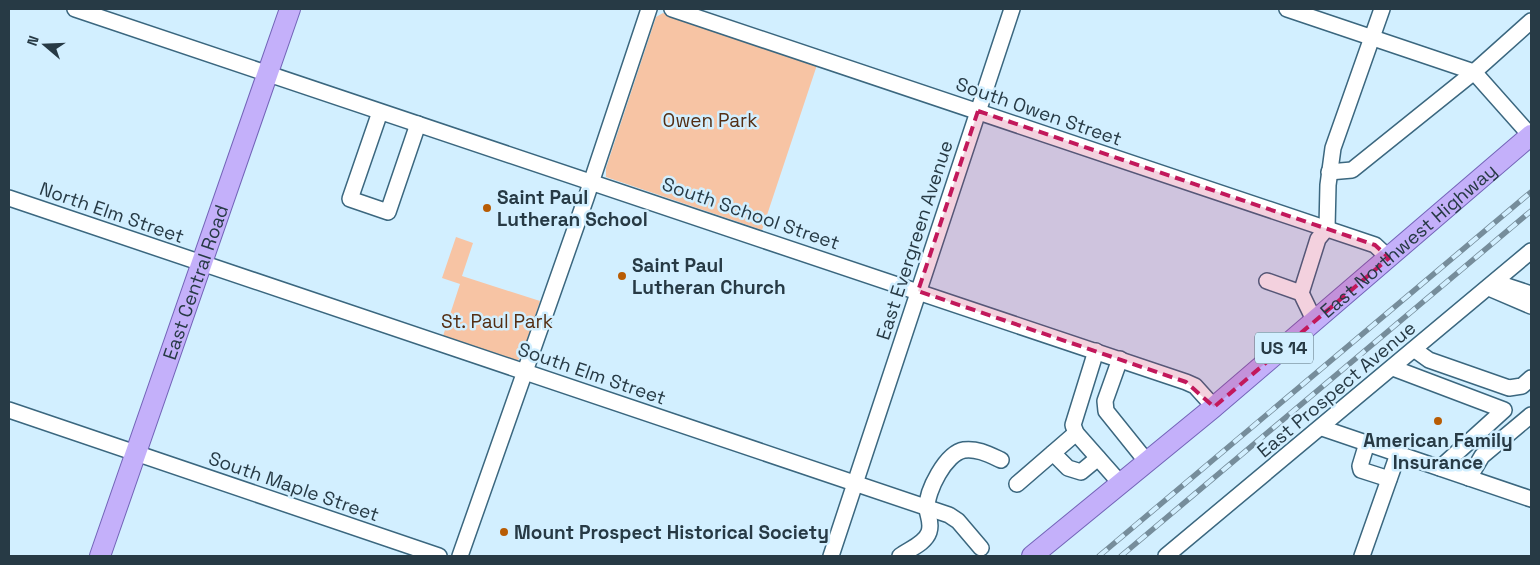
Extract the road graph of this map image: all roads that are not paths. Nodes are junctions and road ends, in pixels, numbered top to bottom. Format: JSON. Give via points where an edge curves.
{"nodes":[{"id":1,"x":75,"y":9,"type":"edge"},
{"id":2,"x":290,"y":9,"type":"edge"},
{"id":3,"x":649,"y":9,"type":"edge"},
{"id":4,"x":672,"y":9,"type":"edge"},
{"id":5,"x":1012,"y":9,"type":"edge"},
{"id":6,"x":1287,"y":9,"type":"edge"},
{"id":7,"x":1382,"y":9,"type":"edge"},
{"id":8,"x":1531,"y":21,"type":"edge"},
{"id":9,"x":1373,"y":37,"type":"junction"},
{"id":10,"x":1474,"y":72,"type":"junction"},
{"id":11,"x":267,"y":75,"type":"junction"},
{"id":12,"x":978,"y":111,"type":"junction"},
{"id":13,"x":380,"y":112,"type":"junction"},
{"id":14,"x":418,"y":124,"type":"junction"},
{"id":15,"x":1531,"y":135,"type":"edge"},
{"id":16,"x":1329,"y":172,"type":"junction"},
{"id":17,"x":592,"y":181,"type":"junction"},
{"id":18,"x":9,"y":198,"type":"edge"},
{"id":19,"x":1327,"y":228,"type":"junction"},
{"id":20,"x":1531,"y":251,"type":"edge"},
{"id":21,"x":1389,"y":258,"type":"junction"},
{"id":22,"x":202,"y":264,"type":"junction"},
{"id":23,"x":1267,"y":281,"type":"dead end"},
{"id":24,"x":1493,"y":285,"type":"junction"},
{"id":25,"x":918,"y":291,"type":"junction"},
{"id":26,"x":1301,"y":293,"type":"junction"},
{"id":27,"x":1531,"y":294,"type":"edge"},
{"id":28,"x":1531,"y":306,"type":"edge"},
{"id":29,"x":1314,"y":322,"type":"junction"},
{"id":30,"x":1415,"y":350,"type":"junction"},
{"id":31,"x":1096,"y":351,"type":"junction"},
{"id":32,"x":1120,"y":359,"type":"junction"},
{"id":33,"x":1393,"y":368,"type":"junction"},
{"id":34,"x":525,"y":371,"type":"junction"},
{"id":35,"x":1527,"y":382,"type":"edge"},
{"id":36,"x":1214,"y":407,"type":"junction"},
{"id":37,"x":9,"y":410,"type":"edge"},
{"id":38,"x":1531,"y":415,"type":"edge"},
{"id":39,"x":1322,"y":428,"type":"junction"},
{"id":40,"x":1076,"y":433,"type":"junction"},
{"id":41,"x":1367,"y":443,"type":"junction"},
{"id":42,"x":136,"y":454,"type":"junction"},
{"id":43,"x":1398,"y":454,"type":"junction"},
{"id":44,"x":1050,"y":455,"type":"junction"},
{"id":45,"x":1098,"y":458,"type":"junction"},
{"id":46,"x":1001,"y":460,"type":"dead end"},
{"id":47,"x":1147,"y":462,"type":"junction"},
{"id":48,"x":1440,"y":468,"type":"junction"},
{"id":49,"x":1469,"y":478,"type":"junction"},
{"id":50,"x":1389,"y":479,"type":"junction"},
{"id":51,"x":855,"y":484,"type":"junction"},
{"id":52,"x":1017,"y":484,"type":"dead end"},
{"id":53,"x":1121,"y":484,"type":"junction"},
{"id":54,"x":1531,"y":499,"type":"edge"},
{"id":55,"x":927,"y":508,"type":"junction"},
{"id":56,"x":981,"y":548,"type":"dead end"},
{"id":57,"x":1042,"y":553,"type":"edge"},
{"id":58,"x":101,"y":556,"type":"edge"},
{"id":59,"x":439,"y":556,"type":"edge"},
{"id":60,"x":460,"y":556,"type":"edge"},
{"id":61,"x":831,"y":556,"type":"edge"},
{"id":62,"x":900,"y":556,"type":"edge"},
{"id":63,"x":1166,"y":556,"type":"edge"},
{"id":64,"x":1362,"y":556,"type":"edge"}],
"edges":[{"from":1,"to":11,"type":"street","name":"South School Street"},
{"from":2,"to":11,"type":"main road","name":"East Central Road"},
{"from":3,"to":17,"type":"street"},
{"from":4,"to":12,"type":"street","name":"South Owen Street"},
{"from":5,"to":12,"type":"street","name":"East Evergreen Avenue"},
{"from":6,"to":9,"type":"street"},
{"from":7,"to":9,"type":"street"},
{"from":8,"to":10,"type":"street"},
{"from":9,"to":10,"type":"street"},
{"from":9,"to":16,"type":"street","via":[[1333,148]]},
{"from":10,"to":15,"type":"street"},
{"from":10,"to":16,"type":"street","via":[[1352,170]]},
{"from":11,"to":13,"type":"street","name":"South School Street"},
{"from":11,"to":22,"type":"main road","name":"East Central Road"},
{"from":12,"to":19,"type":"street","name":"South Owen Street"},
{"from":12,"to":25,"type":"street","name":"East Evergreen Avenue"},
{"from":13,"to":14,"type":"street","name":"South School Street"},
{"from":13,"to":14,"type":"street","via":[[350,199],[388,212]]},
{"from":14,"to":17,"type":"street","name":"South School Street"},
{"from":15,"to":21,"type":"main road","name":"East Northwest Highway","number":"US 14"},
{"from":16,"to":19,"type":"street"},
{"from":17,"to":25,"type":"street","name":"South School Street"},
{"from":17,"to":34,"type":"street"},
{"from":18,"to":22,"type":"street","name":"North Elm Street"},
{"from":19,"to":21,"type":"street","name":"South Owen Street","via":[[1375,244]]},
{"from":19,"to":26,"type":"street","via":[[1318,239]]},
{"from":20,"to":24,"type":"street","name":"East Prospect Avenue"},
{"from":21,"to":29,"type":"main road","name":"East Northwest Highway","number":"US 14"},
{"from":22,"to":34,"type":"street","name":"South Elm Street"},
{"from":22,"to":42,"type":"main road","name":"East Central Road"},
{"from":23,"to":26,"type":"street"},
{"from":24,"to":27,"type":"street"},
{"from":24,"to":28,"type":"street"},
{"from":24,"to":30,"type":"street","name":"East Prospect Avenue"},
{"from":25,"to":31,"type":"street","name":"South School Street"},
{"from":25,"to":51,"type":"street","name":"East Evergreen Avenue"},
{"from":26,"to":29,"type":"street"},
{"from":29,"to":36,"type":"main road","name":"East Northwest Highway","number":"US 14"},
{"from":30,"to":33,"type":"street","name":"East Prospect Avenue"},
{"from":30,"to":35,"type":"street","via":[[1429,360],[1509,388]]},
{"from":31,"to":32,"type":"street","name":"South School Street"},
{"from":31,"to":40,"type":"street","via":[[1074,418]]},
{"from":32,"to":36,"type":"street","name":"South School Street","via":[[1195,386]]},
{"from":32,"to":47,"type":"street","via":[[1105,401],[1106,411]]},
{"from":33,"to":39,"type":"street","name":"East Prospect Avenue"},
{"from":33,"to":48,"type":"street","via":[[1504,410]]},
{"from":34,"to":51,"type":"street","name":"South Elm Street"},
{"from":34,"to":60,"type":"street"},
{"from":36,"to":47,"type":"main road","name":"East Northwest Highway","number":"US 14"},
{"from":37,"to":42,"type":"street","name":"South Maple Street"},
{"from":38,"to":49,"type":"street","via":[[1482,456]]},
{"from":39,"to":41,"type":"street"},
{"from":39,"to":63,"type":"street","name":"East Prospect Avenue"},
{"from":40,"to":44,"type":"street"},
{"from":40,"to":45,"type":"street"},
{"from":41,"to":43,"type":"street"},
{"from":41,"to":50,"type":"street","via":[[1361,470]]},
{"from":42,"to":58,"type":"main road","name":"East Central Road"},
{"from":42,"to":59,"type":"street","name":"South Maple Street"},
{"from":43,"to":48,"type":"street"},
{"from":43,"to":50,"type":"street"},
{"from":44,"to":45,"type":"street","via":[[1065,477],[1076,478]]},
{"from":44,"to":52,"type":"street"},
{"from":45,"to":53,"type":"street"},
{"from":46,"to":55,"type":"street","via":[[977,450],[957,452],[936,478]]},
{"from":47,"to":53,"type":"main road","name":"East Northwest Highway","number":"US 14"},
{"from":48,"to":49,"type":"street"},
{"from":49,"to":54,"type":"street"},
{"from":50,"to":64,"type":"street"},
{"from":51,"to":55,"type":"street","name":"South Elm Street"},
{"from":51,"to":61,"type":"street","name":"East Evergreen Avenue"},
{"from":53,"to":57,"type":"main road","name":"East Northwest Highway","number":"US 14"},
{"from":55,"to":56,"type":"street","name":"South Elm Street","via":[[954,517]]},
{"from":55,"to":62,"type":"street","via":[[929,532],[924,540]]}]}
